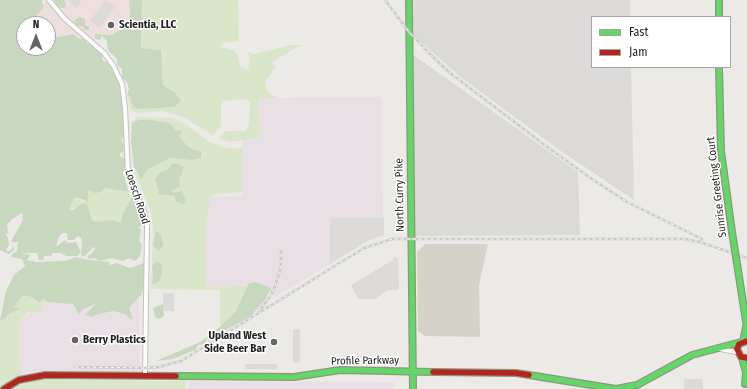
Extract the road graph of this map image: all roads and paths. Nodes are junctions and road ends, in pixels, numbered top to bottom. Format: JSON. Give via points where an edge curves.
{"nodes":[{"id":1,"x":49,"y":0,"type":"edge"},
{"id":2,"x":409,"y":0,"type":"edge"},
{"id":3,"x":719,"y":0,"type":"edge"},
{"id":4,"x":719,"y":16,"type":"edge"},
{"id":5,"x":719,"y":68,"type":"edge"},
{"id":6,"x":747,"y":327,"type":"edge"},
{"id":7,"x":744,"y":342,"type":"edge"},
{"id":8,"x":719,"y":348,"type":"junction"},
{"id":9,"x":737,"y":352,"type":"junction"},
{"id":10,"x":744,"y":358,"type":"edge"},
{"id":11,"x":412,"y":371,"type":"junction"},
{"id":12,"x":145,"y":375,"type":"junction"},
{"id":13,"x":744,"y":386,"type":"edge"},
{"id":14,"x":4,"y":389,"type":"edge"},
{"id":15,"x":413,"y":389,"type":"edge"}],
"edges":[{"from":1,"to":12,"type":"street","name":"Loesch Road","via":[[64,18],[104,53],[113,64],[122,84],[128,173],[144,211],[147,226]]},
{"from":2,"to":11,"type":"street","name":"North Curry Pike"},
{"from":3,"to":4,"type":"street"},
{"from":5,"to":6,"type":"street","name":"Sunrise Greeting Court","bridge":true,"via":[[721,151]]},
{"from":6,"to":7,"type":"street","name":"Sunrise Greeting Court"},
{"from":7,"to":8,"type":"street","name":"Profile Parkway"},
{"from":7,"to":9,"type":"street","name":"Sunrise Greeting Court","via":[[737,346]]},
{"from":8,"to":9,"type":"street","name":"Profile Parkway"},
{"from":8,"to":11,"type":"street","name":"Profile Parkway","via":[[692,354],[637,385],[616,389],[516,373]]},
{"from":9,"to":10,"type":"street"},
{"from":10,"to":13,"type":"street"},
{"from":11,"to":12,"type":"street","name":"Profile Parkway","via":[[334,370],[294,377]]},
{"from":11,"to":15,"type":"street","name":"North Curry Pike"},
{"from":12,"to":14,"type":"street","name":"Profile Parkway","via":[[44,374],[19,380]]}]}
